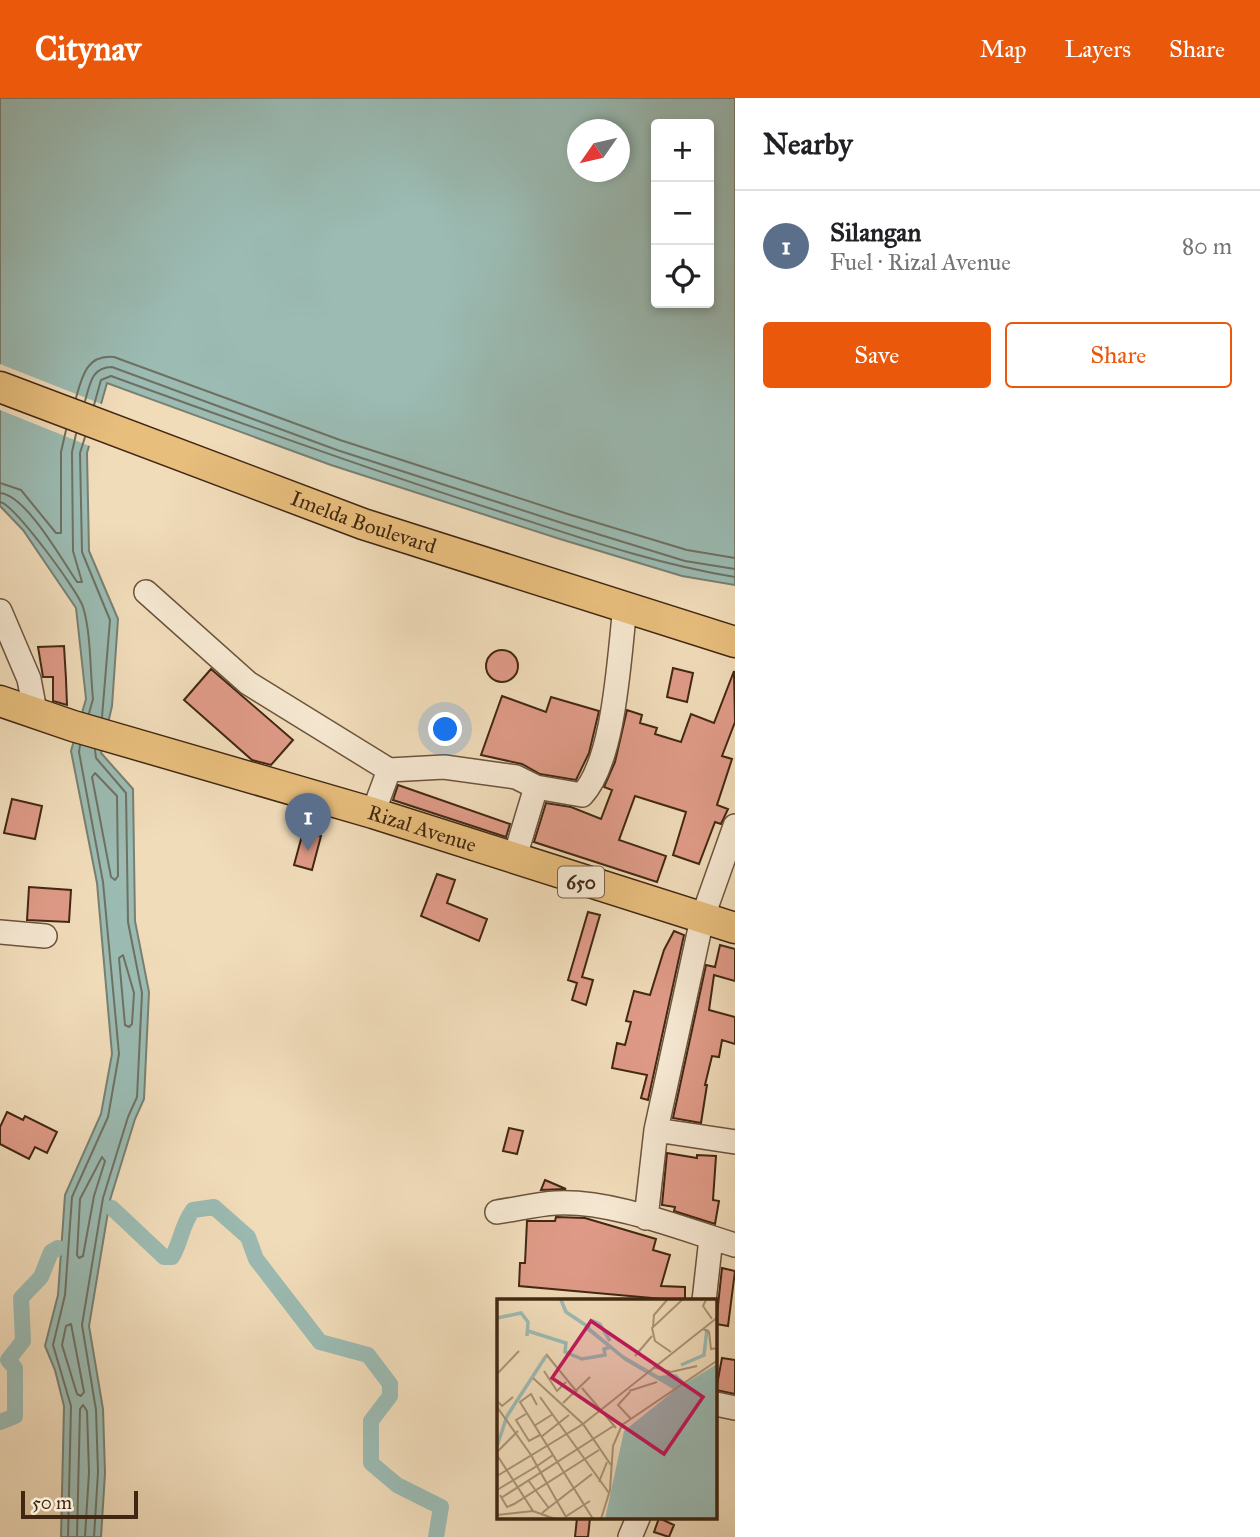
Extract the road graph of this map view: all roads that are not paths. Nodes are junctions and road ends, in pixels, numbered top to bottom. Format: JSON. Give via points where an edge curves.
{"nodes":[{"id":1,"x":0,"y":387,"type":"edge"},
{"id":2,"x":146,"y":592,"type":"dead end"},
{"id":3,"x":625,"y":607,"type":"junction"},
{"id":4,"x":0,"y":611,"type":"edge"},
{"id":5,"x":735,"y":642,"type":"edge"},
{"id":6,"x":0,"y":701,"type":"edge"},
{"id":7,"x":35,"y":710,"type":"junction"},
{"id":8,"x":389,"y":770,"type":"junction"},
{"id":9,"x":536,"y":787,"type":"junction"},
{"id":10,"x":373,"y":813,"type":"junction"},
{"id":11,"x":735,"y":826,"type":"edge"},
{"id":12,"x":514,"y":860,"type":"junction"},
{"id":13,"x":702,"y":919,"type":"junction"},
{"id":14,"x":735,"y":928,"type":"edge"},
{"id":15,"x":0,"y":932,"type":"edge"},
{"id":16,"x":45,"y":936,"type":"dead end"},
{"id":17,"x":656,"y":1130,"type":"junction"},
{"id":18,"x":735,"y":1142,"type":"edge"},
{"id":19,"x":497,"y":1212,"type":"dead end"},
{"id":20,"x":646,"y":1218,"type":"junction"},
{"id":21,"x":710,"y":1238,"type":"junction"},
{"id":22,"x":735,"y":1245,"type":"edge"},
{"id":23,"x":704,"y":1299,"type":"edge"},
{"id":24,"x":637,"y":1520,"type":"edge"},
{"id":25,"x":630,"y":1537,"type":"edge"}],
"edges":[{"from":1,"to":3,"type":"main road","name":"Imelda Boulevard","via":[[363,524]]},
{"from":2,"to":8,"type":"street","via":[[248,683]]},
{"from":3,"to":5,"type":"main road","name":"Imelda Boulevard"},
{"from":3,"to":9,"type":"street","via":[[615,699],[594,781],[582,795]]},
{"from":4,"to":7,"type":"street","via":[[29,678]]},
{"from":6,"to":7,"type":"main road","number":"650"},
{"from":7,"to":10,"type":"main road","name":"Rizal Avenue","number":"650","via":[[73,726]]},
{"from":8,"to":9,"type":"street","via":[[444,767],[516,777]]},
{"from":8,"to":10,"type":"street"},
{"from":9,"to":12,"type":"street"},
{"from":10,"to":12,"type":"main road","name":"Rizal Avenue","number":"650"},
{"from":11,"to":13,"type":"street"},
{"from":12,"to":13,"type":"main road","name":"Rizal Avenue","number":"650"},
{"from":13,"to":14,"type":"main road","name":"Rizal Avenue","number":"650"},
{"from":13,"to":17,"type":"street"},
{"from":15,"to":16,"type":"street"},
{"from":17,"to":18,"type":"street"},
{"from":17,"to":20,"type":"street"},
{"from":19,"to":20,"type":"street","via":[[577,1203]]},
{"from":20,"to":21,"type":"street"},
{"from":21,"to":22,"type":"street"},
{"from":21,"to":23,"type":"street"},
{"from":24,"to":25,"type":"street"}]}
